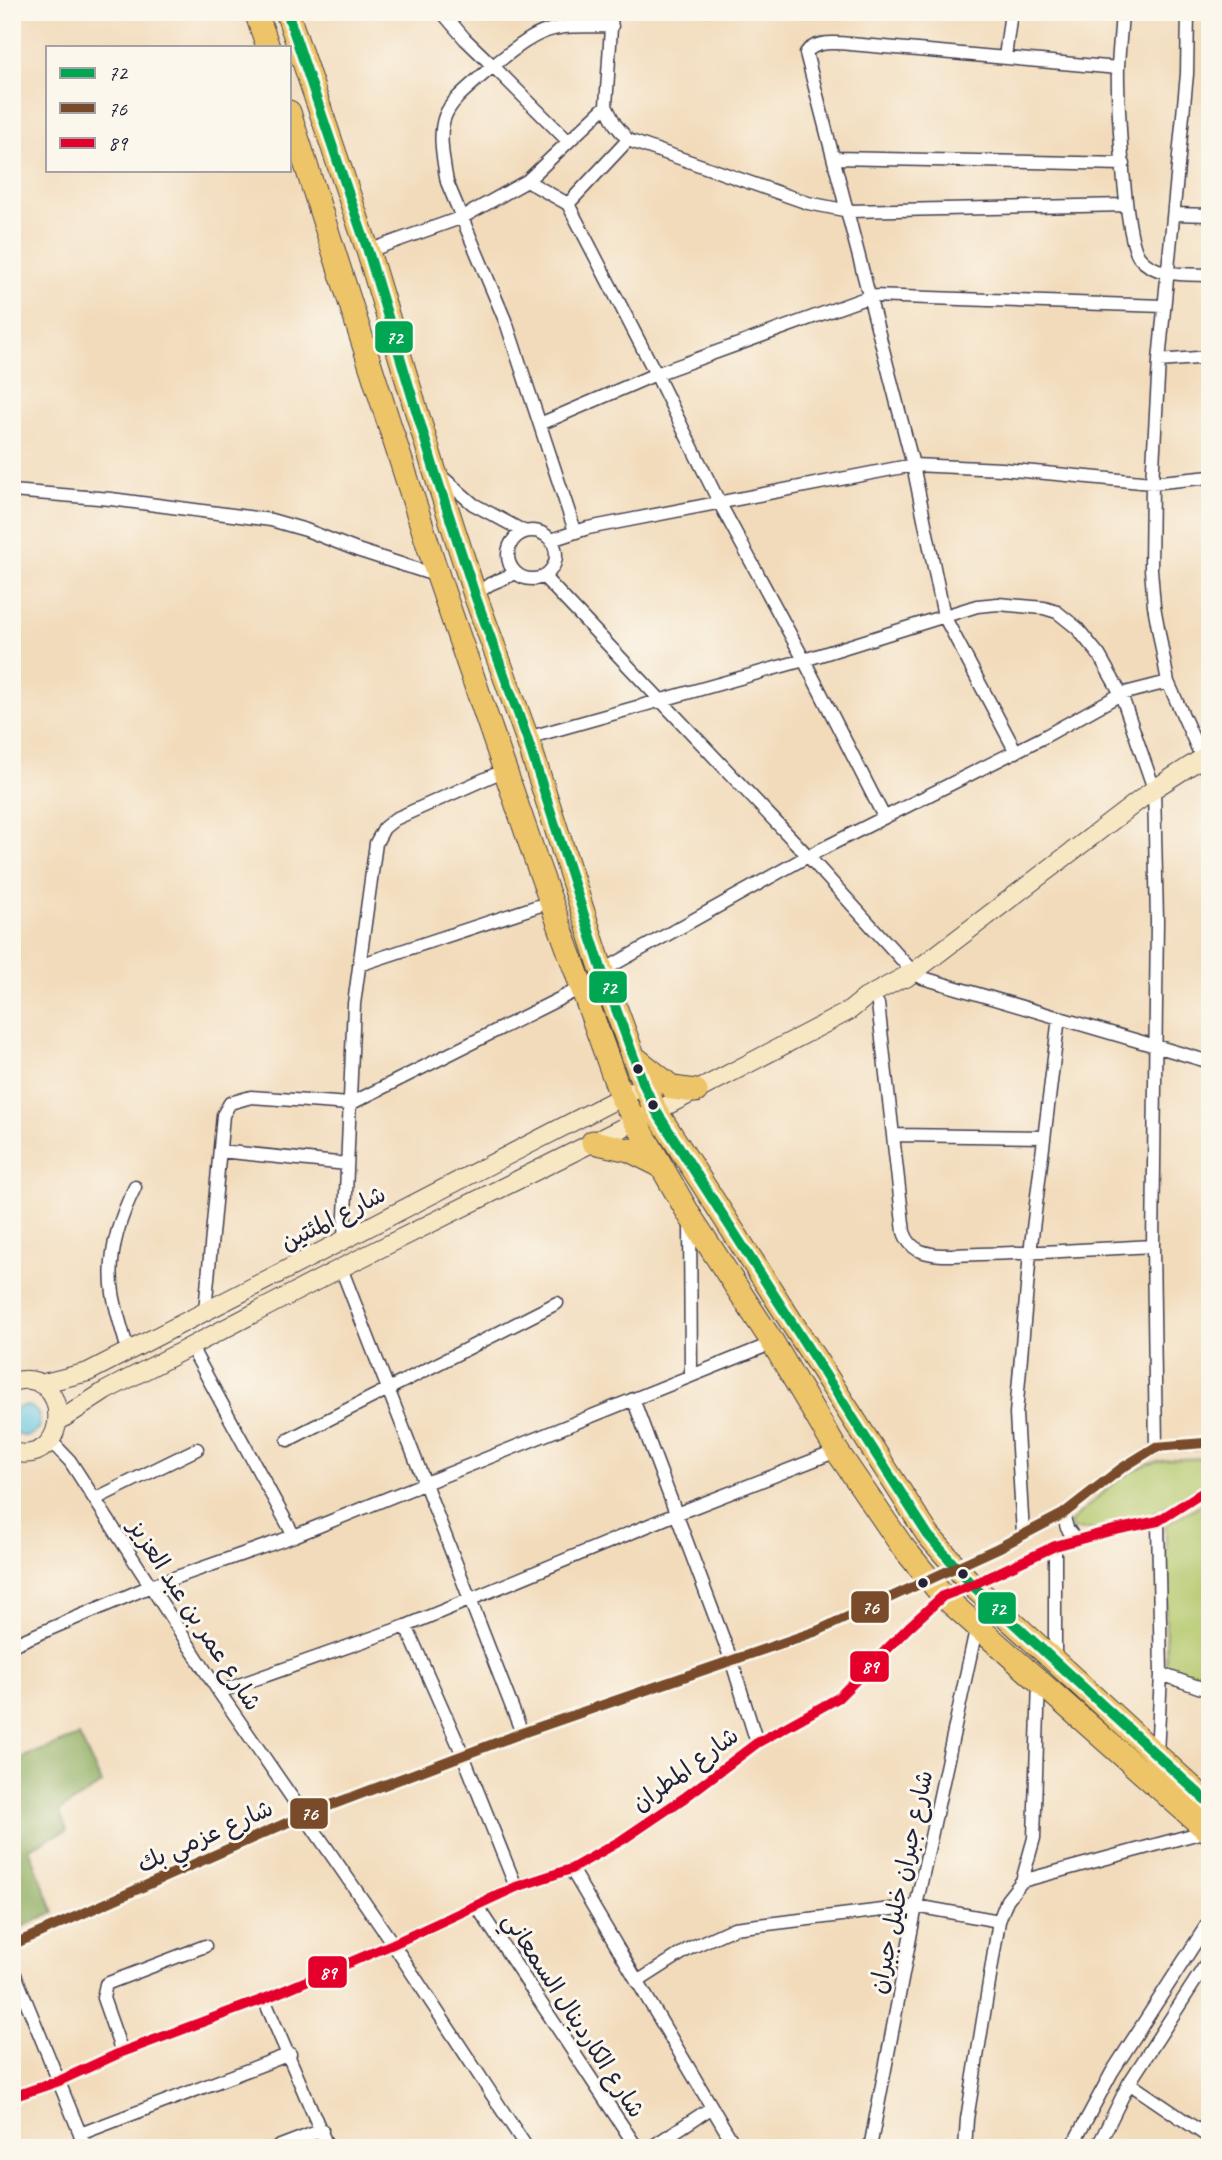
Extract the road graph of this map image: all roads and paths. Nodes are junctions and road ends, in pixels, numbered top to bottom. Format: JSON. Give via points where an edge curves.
{"nodes":[{"id":1,"x":256,"y":12,"type":"edge"},
{"id":2,"x":288,"y":12,"type":"edge"},
{"id":3,"x":442,"y":12,"type":"edge"},
{"id":4,"x":612,"y":12,"type":"edge"},
{"id":5,"x":1012,"y":12,"type":"edge"},
{"id":6,"x":1122,"y":12,"type":"edge"},
{"id":7,"x":1188,"y":12,"type":"edge"},
{"id":8,"x":612,"y":26,"type":"junction"},
{"id":9,"x":268,"y":46,"type":"edge"},
{"id":10,"x":1005,"y":57,"type":"junction"},
{"id":11,"x":493,"y":66,"type":"junction"},
{"id":12,"x":1118,"y":68,"type":"junction"},
{"id":13,"x":606,"y":106,"type":"junction"},
{"id":14,"x":290,"y":115,"type":"edge"},
{"id":15,"x":628,"y":140,"type":"junction"},
{"id":16,"x":568,"y":141,"type":"junction"},
{"id":17,"x":834,"y":158,"type":"junction"},
{"id":18,"x":1124,"y":164,"type":"junction"},
{"id":19,"x":527,"y":181,"type":"junction"},
{"id":20,"x":568,"y":204,"type":"junction"},
{"id":21,"x":1126,"y":205,"type":"junction"},
{"id":22,"x":849,"y":212,"type":"junction"},
{"id":23,"x":1174,"y":214,"type":"junction"},
{"id":24,"x":1210,"y":215,"type":"edge"},
{"id":25,"x":463,"y":217,"type":"junction"},
{"id":26,"x":368,"y":251,"type":"junction"},
{"id":27,"x":1168,"y":272,"type":"junction"},
{"id":28,"x":1210,"y":275,"type":"edge"},
{"id":29,"x":871,"y":296,"type":"junction"},
{"id":30,"x":1164,"y":306,"type":"junction"},
{"id":31,"x":1210,"y":357,"type":"edge"},
{"id":32,"x":1159,"y":361,"type":"junction"},
{"id":33,"x":656,"y":374,"type":"junction"},
{"id":34,"x":540,"y":424,"type":"junction"},
{"id":35,"x":913,"y":465,"type":"junction"},
{"id":36,"x":434,"y":469,"type":"junction"},
{"id":37,"x":1210,"y":477,"type":"edge"},
{"id":38,"x":1152,"y":483,"type":"junction"},
{"id":39,"x":12,"y":491,"type":"edge"},
{"id":40,"x":719,"y":502,"type":"junction"},
{"id":41,"x":575,"y":531,"type":"junction"},
{"id":42,"x":525,"y":532,"type":"junction"},
{"id":43,"x":551,"y":540,"type":"junction"},
{"id":44,"x":516,"y":573,"type":"junction"},
{"id":45,"x":438,"y":576,"type":"junction"},
{"id":46,"x":543,"y":576,"type":"junction"},
{"id":47,"x":475,"y":595,"type":"junction"},
{"id":48,"x":944,"y":616,"type":"junction"},
{"id":49,"x":804,"y":660,"type":"junction"},
{"id":50,"x":1168,"y":681,"type":"junction"},
{"id":51,"x":1121,"y":694,"type":"junction"},
{"id":52,"x":661,"y":701,"type":"junction"},
{"id":53,"x":527,"y":738,"type":"junction"},
{"id":54,"x":1016,"y":752,"type":"junction"},
{"id":55,"x":1205,"y":756,"type":"edge"},
{"id":56,"x":505,"y":770,"type":"junction"},
{"id":57,"x":1210,"y":776,"type":"edge"},
{"id":58,"x":1154,"y":789,"type":"junction"},
{"id":59,"x":884,"y":817,"type":"junction"},
{"id":60,"x":808,"y":856,"type":"junction"},
{"id":61,"x":550,"y":902,"type":"junction"},
{"id":62,"x":359,"y":965,"type":"junction"},
{"id":63,"x":602,"y":971,"type":"junction"},
{"id":64,"x":913,"y":972,"type":"junction"},
{"id":65,"x":581,"y":988,"type":"junction"},
{"id":66,"x":878,"y":1003,"type":"junction"},
{"id":67,"x":849,"y":1011,"type":"junction"},
{"id":68,"x":1059,"y":1017,"type":"junction"},
{"id":69,"x":1156,"y":1045,"type":"junction"},
{"id":70,"x":633,"y":1056,"type":"junction"},
{"id":71,"x":1210,"y":1062,"type":"edge"},
{"id":72,"x":644,"y":1085,"type":"junction"},
{"id":73,"x":696,"y":1091,"type":"junction"},
{"id":74,"x":621,"y":1096,"type":"junction"},
{"id":75,"x":350,"y":1104,"type":"junction"},
{"id":76,"x":656,"y":1111,"type":"junction"},
{"id":77,"x":635,"y":1121,"type":"junction"},
{"id":78,"x":893,"y":1135,"type":"junction"},
{"id":79,"x":1044,"y":1137,"type":"junction"},
{"id":80,"x":593,"y":1142,"type":"junction"},
{"id":81,"x":220,"y":1151,"type":"junction"},
{"id":82,"x":347,"y":1164,"type":"junction"},
{"id":83,"x":661,"y":1166,"type":"junction"},
{"id":84,"x":135,"y":1187,"type":"dead end"},
{"id":85,"x":690,"y":1216,"type":"junction"},
{"id":86,"x":344,"y":1240,"type":"junction"},
{"id":87,"x":1153,"y":1246,"type":"junction"},
{"id":88,"x":1030,"y":1253,"type":"junction"},
{"id":89,"x":341,"y":1268,"type":"junction"},
{"id":90,"x":558,"y":1303,"type":"dead end"},
{"id":91,"x":205,"y":1311,"type":"junction"},
{"id":92,"x":773,"y":1343,"type":"junction"},
{"id":93,"x":191,"y":1347,"type":"junction"},
{"id":94,"x":128,"y":1351,"type":"junction"},
{"id":95,"x":691,"y":1375,"type":"junction"},
{"id":96,"x":12,"y":1381,"type":"edge"},
{"id":97,"x":40,"y":1384,"type":"junction"},
{"id":98,"x":388,"y":1387,"type":"junction"},
{"id":99,"x":633,"y":1399,"type":"junction"},
{"id":100,"x":59,"y":1422,"type":"junction"},
{"id":101,"x":50,"y":1440,"type":"junction"},
{"id":102,"x":288,"y":1440,"type":"dead end"},
{"id":103,"x":1210,"y":1443,"type":"edge"},
{"id":104,"x":1156,"y":1447,"type":"junction"},
{"id":105,"x":197,"y":1449,"type":"dead end"},
{"id":106,"x":837,"y":1451,"type":"junction"},
{"id":107,"x":12,"y":1452,"type":"edge"},
{"id":108,"x":426,"y":1483,"type":"junction"},
{"id":109,"x":1210,"y":1488,"type":"edge"},
{"id":110,"x":95,"y":1499,"type":"junction"},
{"id":111,"x":676,"y":1514,"type":"junction"},
{"id":112,"x":1063,"y":1514,"type":"junction"},
{"id":113,"x":1158,"y":1521,"type":"junction"},
{"id":114,"x":1023,"y":1534,"type":"junction"},
{"id":115,"x":294,"y":1536,"type":"junction"},
{"id":116,"x":1075,"y":1539,"type":"junction"},
{"id":117,"x":1055,"y":1546,"type":"junction"},
{"id":118,"x":955,"y":1567,"type":"junction"},
{"id":119,"x":972,"y":1585,"type":"junction"},
{"id":120,"x":151,"y":1586,"type":"junction"},
{"id":121,"x":936,"y":1588,"type":"junction"},
{"id":122,"x":472,"y":1598,"type":"junction"},
{"id":123,"x":977,"y":1625,"type":"junction"},
{"id":124,"x":406,"y":1626,"type":"junction"},
{"id":125,"x":12,"y":1645,"type":"edge"},
{"id":126,"x":1055,"y":1659,"type":"junction"},
{"id":127,"x":732,"y":1662,"type":"junction"},
{"id":128,"x":1161,"y":1674,"type":"junction"},
{"id":129,"x":1039,"y":1679,"type":"junction"},
{"id":130,"x":1210,"y":1691,"type":"edge"},
{"id":131,"x":219,"y":1692,"type":"junction"},
{"id":132,"x":522,"y":1733,"type":"junction"},
{"id":133,"x":757,"y":1743,"type":"junction"},
{"id":134,"x":463,"y":1755,"type":"junction"},
{"id":135,"x":1157,"y":1756,"type":"junction"},
{"id":136,"x":1210,"y":1804,"type":"edge"},
{"id":137,"x":302,"y":1816,"type":"junction"},
{"id":138,"x":1208,"y":1832,"type":"edge"},
{"id":139,"x":571,"y":1869,"type":"junction"},
{"id":140,"x":1022,"y":1881,"type":"junction"},
{"id":141,"x":516,"y":1887,"type":"junction"},
{"id":142,"x":476,"y":1905,"type":"junction"},
{"id":143,"x":916,"y":1906,"type":"junction"},
{"id":144,"x":1210,"y":1920,"type":"edge"},
{"id":145,"x":999,"y":1922,"type":"junction"},
{"id":146,"x":393,"y":1944,"type":"junction"},
{"id":147,"x":12,"y":1945,"type":"edge"},
{"id":148,"x":205,"y":1946,"type":"dead end"},
{"id":149,"x":1210,"y":1958,"type":"edge"},
{"id":150,"x":12,"y":1967,"type":"edge"},
{"id":151,"x":637,"y":1982,"type":"junction"},
{"id":152,"x":264,"y":1999,"type":"junction"},
{"id":153,"x":122,"y":2052,"type":"junction"},
{"id":154,"x":290,"y":2054,"type":"junction"},
{"id":155,"x":59,"y":2081,"type":"junction"},
{"id":156,"x":1129,"y":2083,"type":"junction"},
{"id":157,"x":12,"y":2097,"type":"edge"},
{"id":158,"x":711,"y":2108,"type":"junction"},
{"id":159,"x":322,"y":2130,"type":"junction"},
{"id":160,"x":80,"y":2134,"type":"junction"},
{"id":161,"x":1210,"y":2138,"type":"edge"},
{"id":162,"x":86,"y":2148,"type":"edge"},
{"id":163,"x":275,"y":2148,"type":"edge"},
{"id":164,"x":328,"y":2148,"type":"edge"},
{"id":165,"x":527,"y":2148,"type":"edge"},
{"id":166,"x":637,"y":2148,"type":"edge"},
{"id":167,"x":650,"y":2148,"type":"edge"},
{"id":168,"x":736,"y":2148,"type":"edge"},
{"id":169,"x":870,"y":2148,"type":"edge"},
{"id":170,"x":965,"y":2148,"type":"edge"},
{"id":171,"x":1070,"y":2148,"type":"edge"},
{"id":172,"x":1097,"y":2148,"type":"edge"}],
"edges":[{"from":1,"to":9,"type":"highway"},
{"from":2,"to":26,"type":"highway"},
{"from":3,"to":11,"type":"street"},
{"from":4,"to":8,"type":"street"},
{"from":5,"to":10,"type":"street"},
{"from":6,"to":12,"type":"street"},
{"from":7,"to":23,"type":"street"},
{"from":8,"to":11,"type":"street","via":[[548,29],[531,36]]},
{"from":8,"to":13,"type":"street"},
{"from":10,"to":12,"type":"street"},
{"from":10,"to":17,"type":"street","via":[[862,45],[811,47],[806,56]]},
{"from":11,"to":16,"type":"street"},
{"from":11,"to":25,"type":"street","via":[[446,109],[442,127],[447,182]]},
{"from":12,"to":18,"type":"street"},
{"from":13,"to":15,"type":"street"},
{"from":13,"to":16,"type":"street"},
{"from":14,"to":45,"type":"highway"},
{"from":15,"to":20,"type":"street"},
{"from":15,"to":22,"type":"street","via":[[808,203]]},
{"from":16,"to":19,"type":"street"},
{"from":17,"to":18,"type":"street"},
{"from":17,"to":22,"type":"street"},
{"from":18,"to":21,"type":"street"},
{"from":19,"to":20,"type":"street"},
{"from":19,"to":25,"type":"street"},
{"from":20,"to":33,"type":"street"},
{"from":21,"to":22,"type":"street"},
{"from":21,"to":27,"type":"street","via":[[1139,257]]},
{"from":22,"to":29,"type":"street"},
{"from":23,"to":24,"type":"street"},
{"from":23,"to":27,"type":"street"},
{"from":25,"to":26,"type":"street"},
{"from":25,"to":34,"type":"street","via":[[507,325]]},
{"from":26,"to":36,"type":"highway"},
{"from":27,"to":28,"type":"street"},
{"from":27,"to":30,"type":"street"},
{"from":29,"to":30,"type":"street"},
{"from":29,"to":33,"type":"street"},
{"from":29,"to":35,"type":"street"},
{"from":30,"to":32,"type":"street"},
{"from":31,"to":32,"type":"street"},
{"from":32,"to":38,"type":"street"},
{"from":33,"to":34,"type":"street"},
{"from":33,"to":40,"type":"street"},
{"from":34,"to":41,"type":"street"},
{"from":35,"to":38,"type":"street"},
{"from":35,"to":40,"type":"street"},
{"from":35,"to":48,"type":"street"},
{"from":36,"to":42,"type":"street","via":[[472,504]]},
{"from":36,"to":47,"type":"highway"},
{"from":37,"to":38,"type":"street"},
{"from":38,"to":50,"type":"street","via":[[1154,606]]},
{"from":39,"to":45,"type":"street","via":[[271,520]]},
{"from":40,"to":41,"type":"street"},
{"from":40,"to":49,"type":"street"},
{"from":41,"to":43,"type":"street"},
{"from":42,"to":43,"type":"street","via":[[539,532]]},
{"from":42,"to":44,"type":"street","via":[[513,540],[508,553]]},
{"from":43,"to":46,"type":"street","via":[[555,560]]},
{"from":44,"to":46,"type":"street","via":[[529,578]]},
{"from":44,"to":47,"type":"street"},
{"from":45,"to":56,"type":"highway"},
{"from":46,"to":52,"type":"street"},
{"from":47,"to":53,"type":"highway"},
{"from":48,"to":49,"type":"street"},
{"from":48,"to":51,"type":"street","via":[[998,604],[1057,612],[1099,655]]},
{"from":48,"to":54,"type":"street"},
{"from":49,"to":52,"type":"street"},
{"from":49,"to":59,"type":"street"},
{"from":50,"to":51,"type":"street"},
{"from":50,"to":55,"type":"street"},
{"from":51,"to":54,"type":"street"},
{"from":51,"to":58,"type":"street"},
{"from":52,"to":53,"type":"street"},
{"from":52,"to":60,"type":"street"},
{"from":53,"to":63,"type":"highway"},
{"from":54,"to":59,"type":"street"},
{"from":55,"to":57,"type":"street"},
{"from":55,"to":58,"type":"street"},
{"from":56,"to":61,"type":"highway"},
{"from":56,"to":62,"type":"street","via":[[411,810],[384,828],[376,843]]},
{"from":58,"to":64,"type":"street"},
{"from":58,"to":69,"type":"street"},
{"from":59,"to":60,"type":"street"},
{"from":60,"to":63,"type":"street"},
{"from":60,"to":64,"type":"street"},
{"from":61,"to":62,"type":"street"},
{"from":61,"to":65,"type":"highway"},
{"from":62,"to":75,"type":"street"},
{"from":63,"to":70,"type":"highway"},
{"from":64,"to":66,"type":"street"},
{"from":64,"to":67,"type":"street"},
{"from":64,"to":68,"type":"street"},
{"from":65,"to":74,"type":"highway"},
{"from":65,"to":75,"type":"street"},
{"from":66,"to":67,"type":"street"},
{"from":66,"to":78,"type":"street"},
{"from":67,"to":73,"type":"street","name":"شارع المئتين"},
{"from":68,"to":69,"type":"street"},
{"from":68,"to":79,"type":"street"},
{"from":69,"to":71,"type":"street"},
{"from":69,"to":87,"type":"street"},
{"from":70,"to":72,"type":"highway"},
{"from":70,"to":73,"type":"highway","via":[[673,1088]]},
{"from":72,"to":74,"type":"street","name":"شارع المئتين"},
{"from":72,"to":76,"type":"highway"},
{"from":73,"to":76,"type":"street","name":"شارع المئتين"},
{"from":74,"to":77,"type":"highway"},
{"from":74,"to":86,"type":"street","name":"شارع المئتين"},
{"from":75,"to":81,"type":"street","via":[[251,1097],[230,1103],[223,1115]]},
{"from":75,"to":82,"type":"street"},
{"from":76,"to":77,"type":"street","name":"شارع المئتين"},
{"from":76,"to":118,"type":"highway","via":[[928,1535]]},
{"from":77,"to":80,"type":"street","name":"شارع المئتين"},
{"from":77,"to":83,"type":"highway"},
{"from":78,"to":79,"type":"street"},
{"from":78,"to":88,"type":"street","via":[[904,1232],[914,1247],[946,1254]]},
{"from":79,"to":88,"type":"street"},
{"from":80,"to":83,"type":"highway","via":[[629,1150]]},
{"from":80,"to":89,"type":"street","name":"شارع المئتين"},
{"from":81,"to":82,"type":"street"},
{"from":81,"to":91,"type":"street"},
{"from":82,"to":86,"type":"street"},
{"from":83,"to":85,"type":"highway"},
{"from":84,"to":94,"type":"street","via":[[116,1233],[112,1275]]},
{"from":85,"to":92,"type":"highway"},
{"from":85,"to":95,"type":"street"},
{"from":86,"to":91,"type":"street","name":"شارع المئتين"},
{"from":87,"to":88,"type":"street"},
{"from":87,"to":104,"type":"street"},
{"from":88,"to":114,"type":"street","via":[[1016,1414]]},
{"from":89,"to":93,"type":"street","name":"شارع المئتين"},
{"from":89,"to":98,"type":"street"},
{"from":90,"to":98,"type":"street"},
{"from":91,"to":94,"type":"street","name":"شارع المئتين"},
{"from":92,"to":95,"type":"street"},
{"from":92,"to":106,"type":"highway"},
{"from":93,"to":100,"type":"street","name":"شارع المئتين","via":[[106,1391]]},
{"from":93,"to":115,"type":"street"},
{"from":94,"to":97,"type":"street","name":"شارع المئتين","via":[[88,1372]]},
{"from":95,"to":99,"type":"street"},
{"from":96,"to":97,"type":"street"},
{"from":97,"to":100,"type":"street","via":[[57,1404]]},
{"from":98,"to":102,"type":"street"},
{"from":98,"to":108,"type":"street"},
{"from":99,"to":108,"type":"street"},
{"from":99,"to":111,"type":"street"},
{"from":100,"to":101,"type":"street"},
{"from":101,"to":107,"type":"street","via":[[30,1453]]},
{"from":101,"to":110,"type":"street","name":"شارع عمر بن عبد العزيز"},
{"from":103,"to":104,"type":"street"},
{"from":104,"to":112,"type":"street"},
{"from":105,"to":110,"type":"street"},
{"from":106,"to":111,"type":"street"},
{"from":106,"to":121,"type":"highway"},
{"from":108,"to":115,"type":"street"},
{"from":108,"to":122,"type":"street"},
{"from":109,"to":113,"type":"street"},
{"from":110,"to":120,"type":"street","name":"شارع عمر بن عبد العزيز"},
{"from":111,"to":122,"type":"street"},
{"from":111,"to":127,"type":"street"},
{"from":112,"to":114,"type":"street"},
{"from":112,"to":116,"type":"street"},
{"from":113,"to":116,"type":"street","name":"شارع المطران"},
{"from":113,"to":128,"type":"street"},
{"from":114,"to":118,"type":"street"},
{"from":115,"to":120,"type":"street"},
{"from":116,"to":117,"type":"street","name":"شارع المطران"},
{"from":117,"to":119,"type":"street","name":"شارع المطران"},
{"from":117,"to":126,"type":"street"},
{"from":118,"to":119,"type":"highway"},
{"from":118,"to":121,"type":"street"},
{"from":119,"to":121,"type":"street","name":"شارع المطران"},
{"from":119,"to":126,"type":"highway"},
{"from":120,"to":125,"type":"street"},
{"from":120,"to":131,"type":"street","name":"شارع عمر بن عبد العزيز"},
{"from":121,"to":123,"type":"highway"},
{"from":121,"to":127,"type":"street","name":"شارع عزمي بك"},
{"from":121,"to":133,"type":"street","name":"شارع المطران","via":[[838,1698]]},
{"from":122,"to":124,"type":"street"},
{"from":122,"to":132,"type":"street"},
{"from":123,"to":129,"type":"highway"},
{"from":123,"to":143,"type":"street","name":"شارع جبران خليل جبران"},
{"from":124,"to":131,"type":"street"},
{"from":124,"to":134,"type":"street"},
{"from":126,"to":135,"type":"highway"},
{"from":127,"to":132,"type":"street","name":"شارع عزمي بك"},
{"from":127,"to":133,"type":"street"},
{"from":128,"to":130,"type":"street"},
{"from":128,"to":135,"type":"street"},
{"from":129,"to":138,"type":"highway"},
{"from":129,"to":140,"type":"street","via":[[1034,1830]]},
{"from":131,"to":137,"type":"street","name":"شارع عمر بن عبد العزيز"},
{"from":132,"to":134,"type":"street","name":"شارع عزمي بك"},
{"from":133,"to":139,"type":"street","name":"شارع المطران","via":[[622,1840]]},
{"from":134,"to":137,"type":"street","name":"شارع عزمي بك"},
{"from":134,"to":141,"type":"street"},
{"from":135,"to":136,"type":"highway"},
{"from":137,"to":146,"type":"street","name":"شارع عمر بن عبد العزيز"},
{"from":137,"to":147,"type":"street","name":"شارع عزمي بك"},
{"from":138,"to":140,"type":"street"},
{"from":139,"to":141,"type":"street","name":"شارع المطران"},
{"from":139,"to":151,"type":"street"},
{"from":140,"to":145,"type":"street","via":[[1007,1900]]},
{"from":141,"to":142,"type":"street","name":"شارع المطران"},
{"from":142,"to":146,"type":"street","name":"شارع المطران"},
{"from":142,"to":166,"type":"street","name":"شارع الكاردينال السمعاني"},
{"from":143,"to":145,"type":"street"},
{"from":143,"to":151,"type":"street","via":[[734,1928],[690,1948]]},
{"from":143,"to":169,"type":"street","name":"شارع جبران خليل جبران"},
{"from":144,"to":171,"type":"street"},
{"from":145,"to":170,"type":"street"},
{"from":146,"to":152,"type":"street","name":"شارع المطران"},
{"from":146,"to":165,"type":"street","name":"شارع عمر بن عبد العزيز"},
{"from":148,"to":153,"type":"street","via":[[106,1984],[103,1998]]},
{"from":149,"to":156,"type":"street"},
{"from":150,"to":155,"type":"street"},
{"from":151,"to":158,"type":"street"},
{"from":152,"to":153,"type":"street","name":"شارع المطران"},
{"from":152,"to":154,"type":"street"},
{"from":153,"to":155,"type":"street","name":"شارع المطران"},
{"from":154,"to":159,"type":"street"},
{"from":154,"to":160,"type":"street"},
{"from":155,"to":157,"type":"street","name":"شارع المطران"},
{"from":155,"to":160,"type":"street"},
{"from":156,"to":161,"type":"street"},
{"from":156,"to":172,"type":"street"},
{"from":158,"to":167,"type":"street"},
{"from":158,"to":168,"type":"street"},
{"from":159,"to":163,"type":"street"},
{"from":159,"to":164,"type":"street"},
{"from":160,"to":162,"type":"street"}]}
